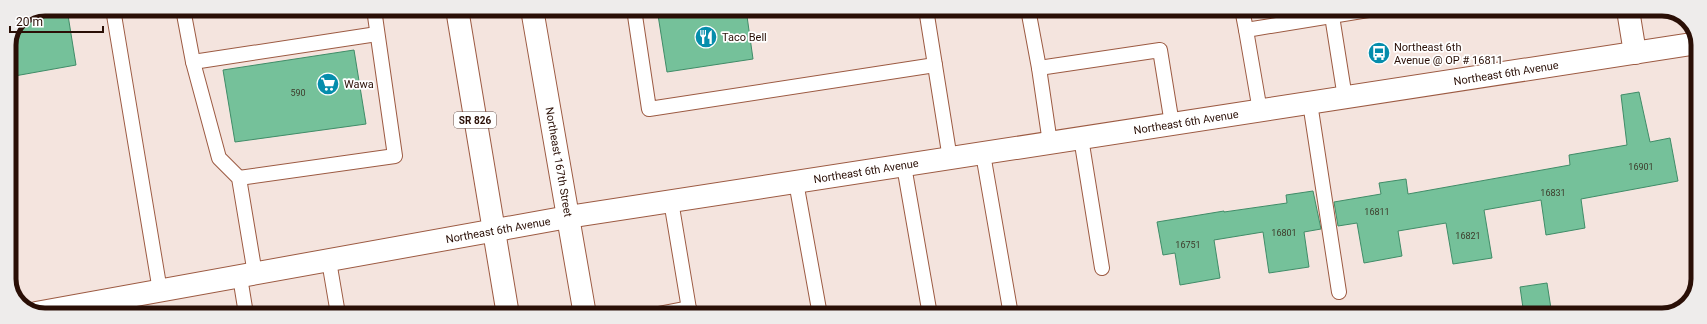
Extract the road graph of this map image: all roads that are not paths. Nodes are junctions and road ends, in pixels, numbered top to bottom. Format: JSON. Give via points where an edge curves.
{"nodes":[{"id":1,"x":114,"y":16,"type":"edge"},
{"id":2,"x":184,"y":16,"type":"edge"},
{"id":3,"x":375,"y":16,"type":"edge"},
{"id":4,"x":458,"y":16,"type":"edge"},
{"id":5,"x":533,"y":16,"type":"edge"},
{"id":6,"x":635,"y":16,"type":"edge"},
{"id":7,"x":927,"y":16,"type":"edge"},
{"id":8,"x":1029,"y":16,"type":"edge"},
{"id":9,"x":1243,"y":16,"type":"edge"},
{"id":10,"x":1332,"y":16,"type":"joint"},
{"id":11,"x":1629,"y":16,"type":"edge"},
{"id":12,"x":1246,"y":30,"type":"junction"},
{"id":13,"x":378,"y":34,"type":"junction"},
{"id":14,"x":1691,"y":44,"type":"edge"},
{"id":15,"x":1635,"y":53,"type":"junction"},
{"id":16,"x":192,"y":62,"type":"junction"},
{"id":17,"x":935,"y":65,"type":"junction"},
{"id":18,"x":1039,"y":68,"type":"junction"},
{"id":19,"x":1345,"y":98,"type":"junction"},
{"id":20,"x":1310,"y":103,"type":"junction"},
{"id":21,"x":1260,"y":111,"type":"junction"},
{"id":22,"x":1172,"y":124,"type":"junction"},
{"id":23,"x":1081,"y":138,"type":"junction"},
{"id":24,"x":1050,"y":143,"type":"junction"},
{"id":25,"x":983,"y":154,"type":"junction"},
{"id":26,"x":950,"y":158,"type":"junction"},
{"id":27,"x":904,"y":166,"type":"junction"},
{"id":28,"x":239,"y":178,"type":"junction"},
{"id":29,"x":796,"y":182,"type":"junction"},
{"id":30,"x":671,"y":201,"type":"junction"},
{"id":31,"x":568,"y":217,"type":"junction"},
{"id":32,"x":494,"y":230,"type":"junction"},
{"id":33,"x":329,"y":261,"type":"junction"},
{"id":34,"x":1102,"y":268,"type":"dead end"},
{"id":35,"x":247,"y":275,"type":"junction"},
{"id":36,"x":160,"y":291,"type":"junction"},
{"id":37,"x":1339,"y":292,"type":"dead end"},
{"id":38,"x":85,"y":308,"type":"edge"},
{"id":39,"x":246,"y":308,"type":"edge"},
{"id":40,"x":337,"y":308,"type":"edge"},
{"id":41,"x":507,"y":308,"type":"edge"},
{"id":42,"x":584,"y":308,"type":"edge"},
{"id":43,"x":689,"y":308,"type":"edge"},
{"id":44,"x":819,"y":308,"type":"edge"},
{"id":45,"x":929,"y":308,"type":"edge"},
{"id":46,"x":1010,"y":308,"type":"edge"}],
"edges":[{"from":1,"to":36,"type":"lane"},
{"from":2,"to":16,"type":"lane"},
{"from":3,"to":13,"type":"lane"},
{"from":4,"to":32,"type":"main road","number":"SR 826"},
{"from":5,"to":31,"type":"main road","name":"Northeast 167th Street"},
{"from":6,"to":17,"type":"lane","via":[[649,109]]},
{"from":7,"to":17,"type":"lane"},
{"from":8,"to":18,"type":"lane"},
{"from":9,"to":12,"type":"lane"},
{"from":10,"to":12,"type":"lane"},
{"from":10,"to":19,"type":"lane"},
{"from":11,"to":15,"type":"main road"},
{"from":12,"to":21,"type":"lane"},
{"from":13,"to":16,"type":"lane"},
{"from":13,"to":28,"type":"lane","via":[[395,156]]},
{"from":14,"to":15,"type":"main road","name":"Northeast 6th Avenue"},
{"from":15,"to":19,"type":"main road","name":"Northeast 6th Avenue"},
{"from":16,"to":28,"type":"lane","via":[[219,158]]},
{"from":17,"to":26,"type":"lane"},
{"from":18,"to":22,"type":"lane","via":[[1160,50]]},
{"from":18,"to":24,"type":"lane"},
{"from":19,"to":20,"type":"main road","name":"Northeast 6th Avenue"},
{"from":20,"to":21,"type":"main road","name":"Northeast 6th Avenue"},
{"from":20,"to":37,"type":"lane"},
{"from":21,"to":22,"type":"main road","name":"Northeast 6th Avenue"},
{"from":22,"to":23,"type":"main road","name":"Northeast 6th Avenue"},
{"from":23,"to":24,"type":"main road","name":"Northeast 6th Avenue"},
{"from":23,"to":34,"type":"lane"},
{"from":24,"to":25,"type":"main road","name":"Northeast 6th Avenue"},
{"from":25,"to":26,"type":"main road","name":"Northeast 6th Avenue"},
{"from":25,"to":46,"type":"lane"},
{"from":26,"to":27,"type":"main road","name":"Northeast 6th Avenue"},
{"from":27,"to":29,"type":"main road","name":"Northeast 6th Avenue"},
{"from":27,"to":45,"type":"lane"},
{"from":28,"to":35,"type":"lane"},
{"from":29,"to":30,"type":"main road","name":"Northeast 6th Avenue"},
{"from":29,"to":44,"type":"lane"},
{"from":30,"to":31,"type":"main road","name":"Northeast 6th Avenue"},
{"from":30,"to":43,"type":"lane"},
{"from":31,"to":32,"type":"main road","name":"Northeast 6th Avenue"},
{"from":31,"to":42,"type":"main road","name":"Northeast 167th Street"},
{"from":32,"to":33,"type":"main road","name":"Northeast 6th Avenue"},
{"from":32,"to":41,"type":"main road","number":"SR 826"},
{"from":33,"to":35,"type":"main road","name":"Northeast 6th Avenue"},
{"from":33,"to":40,"type":"lane"},
{"from":35,"to":36,"type":"main road","name":"Northeast 6th Avenue"},
{"from":35,"to":39,"type":"lane"},
{"from":36,"to":38,"type":"main road","name":"Northeast 6th Avenue"}]}
